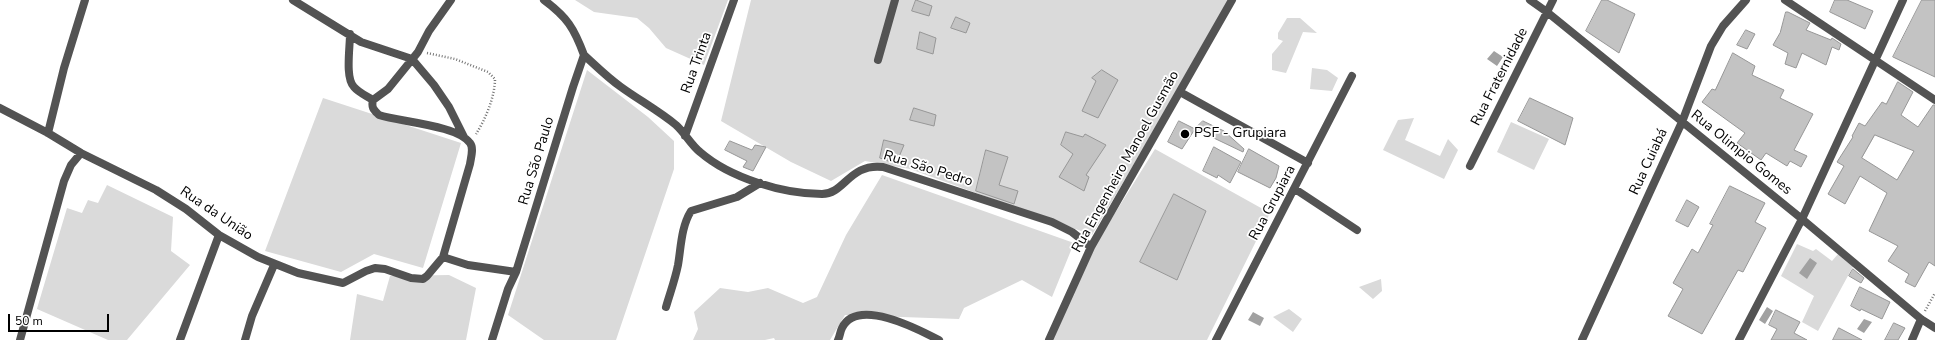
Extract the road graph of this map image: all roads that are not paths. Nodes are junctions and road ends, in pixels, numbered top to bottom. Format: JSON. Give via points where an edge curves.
{"nodes":[{"id":1,"x":85,"y":0,"type":"edge"},
{"id":2,"x":293,"y":0,"type":"edge"},
{"id":3,"x":451,"y":0,"type":"edge"},
{"id":4,"x":544,"y":0,"type":"edge"},
{"id":5,"x":734,"y":0,"type":"edge"},
{"id":6,"x":895,"y":0,"type":"edge"},
{"id":7,"x":1232,"y":0,"type":"edge"},
{"id":8,"x":1530,"y":0,"type":"edge"},
{"id":9,"x":1553,"y":0,"type":"edge"},
{"id":10,"x":1746,"y":0,"type":"edge"},
{"id":11,"x":1785,"y":0,"type":"edge"},
{"id":12,"x":1903,"y":0,"type":"edge"},
{"id":13,"x":1547,"y":12,"type":"junction"},
{"id":14,"x":350,"y":34,"type":"junction"},
{"id":15,"x":584,"y":55,"type":"junction"},
{"id":16,"x":412,"y":59,"type":"junction"},
{"id":17,"x":878,"y":60,"type":"dead end"},
{"id":18,"x":1876,"y":60,"type":"junction"},
{"id":19,"x":1352,"y":76,"type":"dead end"},
{"id":20,"x":1180,"y":92,"type":"junction"},
{"id":21,"x":373,"y":100,"type":"junction"},
{"id":22,"x":1935,"y":100,"type":"edge"},
{"id":23,"x":0,"y":108,"type":"edge"},
{"id":24,"x":1682,"y":122,"type":"junction"},
{"id":25,"x":48,"y":133,"type":"junction"},
{"id":26,"x":685,"y":136,"type":"junction"},
{"id":27,"x":464,"y":137,"type":"junction"},
{"id":28,"x":81,"y":153,"type":"junction"},
{"id":29,"x":1308,"y":163,"type":"junction"},
{"id":30,"x":1470,"y":166,"type":"dead end"},
{"id":31,"x":760,"y":183,"type":"junction"},
{"id":32,"x":1295,"y":189,"type":"junction"},
{"id":33,"x":1802,"y":219,"type":"junction"},
{"id":34,"x":1356,"y":230,"type":"dead end"},
{"id":35,"x":219,"y":235,"type":"junction"},
{"id":36,"x":1091,"y":247,"type":"junction"},
{"id":37,"x":443,"y":257,"type":"junction"},
{"id":38,"x":274,"y":265,"type":"junction"},
{"id":39,"x":516,"y":272,"type":"junction"},
{"id":40,"x":666,"y":307,"type":"dead end"},
{"id":41,"x":1922,"y":319,"type":"junction"},
{"id":42,"x":1935,"y":328,"type":"edge"},
{"id":43,"x":20,"y":340,"type":"edge"},
{"id":44,"x":180,"y":340,"type":"edge"},
{"id":45,"x":245,"y":340,"type":"edge"},
{"id":46,"x":492,"y":340,"type":"edge"},
{"id":47,"x":838,"y":340,"type":"edge"},
{"id":48,"x":939,"y":340,"type":"edge"},
{"id":49,"x":1049,"y":340,"type":"edge"},
{"id":50,"x":1216,"y":340,"type":"edge"},
{"id":51,"x":1582,"y":340,"type":"edge"},
{"id":52,"x":1739,"y":340,"type":"edge"},
{"id":53,"x":1912,"y":340,"type":"edge"}],
"edges":[{"from":1,"to":25,"type":"street","via":[[64,68]]},
{"from":2,"to":14,"type":"street"},
{"from":3,"to":16,"type":"street"},
{"from":4,"to":15,"type":"street","via":[[570,22]]},
{"from":5,"to":26,"type":"street","name":"Rua Trinta"},
{"from":6,"to":17,"type":"street"},
{"from":7,"to":20,"type":"street","name":"Rua Engenheiro Manoel Gusmão"},
{"from":8,"to":13,"type":"street","name":"Rua Olimpio Gomes"},
{"from":9,"to":13,"type":"street","name":"Rua Fraternidade"},
{"from":10,"to":24,"type":"street","name":"Rua Cuiabá","via":[[1714,41]]},
{"from":11,"to":18,"type":"street"},
{"from":12,"to":18,"type":"street"},
{"from":13,"to":24,"type":"street","name":"Rua Olimpio Gomes"},
{"from":13,"to":30,"type":"street","name":"Rua Fraternidade"},
{"from":14,"to":16,"type":"street","via":[[361,42]]},
{"from":14,"to":21,"type":"street","via":[[350,82],[354,88]]},
{"from":15,"to":26,"type":"street","name":"Rua São Pedro","via":[[619,86],[676,126]]},
{"from":15,"to":39,"type":"street","name":"Rua São Paulo"},
{"from":16,"to":21,"type":"street","via":[[388,89]]},
{"from":16,"to":27,"type":"street","via":[[449,107]]},
{"from":18,"to":22,"type":"street"},
{"from":18,"to":33,"type":"street"},
{"from":19,"to":29,"type":"street","name":"Rua Grupiara"},
{"from":20,"to":29,"type":"street"},
{"from":20,"to":36,"type":"street","name":"Rua Engenheiro Manoel Gusmão"},
{"from":21,"to":27,"type":"street","via":[[373,109],[379,115],[444,129]]},
{"from":23,"to":25,"type":"street","name":"Rua da União"},
{"from":24,"to":33,"type":"street","name":"Rua Olimpio Gomes"},
{"from":24,"to":51,"type":"street","name":"Rua Cuiabá"},
{"from":25,"to":28,"type":"street","name":"Rua da União"},
{"from":26,"to":31,"type":"street","name":"Rua São Pedro","via":[[701,153],[733,173]]},
{"from":27,"to":37,"type":"street","name":"Rua da União","via":[[472,150],[470,164]]},
{"from":28,"to":35,"type":"street","name":"Rua da União","via":[[167,197]]},
{"from":28,"to":43,"type":"street","via":[[71,165],[64,181]]},
{"from":29,"to":32,"type":"street","name":"Rua Grupiara"},
{"from":31,"to":36,"type":"street","name":"Rua São Pedro","via":[[807,193],[828,194],[855,172],[865,168],[883,167],[1052,222],[1072,232]]},
{"from":31,"to":40,"type":"street","via":[[737,197],[691,211]]},
{"from":32,"to":34,"type":"street"},
{"from":32,"to":50,"type":"street","name":"Rua Grupiara"},
{"from":33,"to":41,"type":"street","name":"Rua Olimpio Gomes"},
{"from":33,"to":52,"type":"street"},
{"from":35,"to":38,"type":"street","name":"Rua da União"},
{"from":35,"to":44,"type":"street"},
{"from":36,"to":49,"type":"street","name":"Rua Engenheiro Manoel Gusmão"},
{"from":37,"to":38,"type":"street","name":"Rua da União","via":[[423,279],[376,268],[343,283],[311,277]]},
{"from":37,"to":39,"type":"street","via":[[468,265]]},
{"from":38,"to":45,"type":"street","via":[[252,316]]},
{"from":39,"to":46,"type":"street","name":"Rua São Paulo"},
{"from":41,"to":42,"type":"street","name":"Rua Olimpio Gomes"},
{"from":41,"to":53,"type":"street"},
{"from":47,"to":48,"type":"street","via":[[842,327],[850,319],[866,314],[896,321]]}]}
